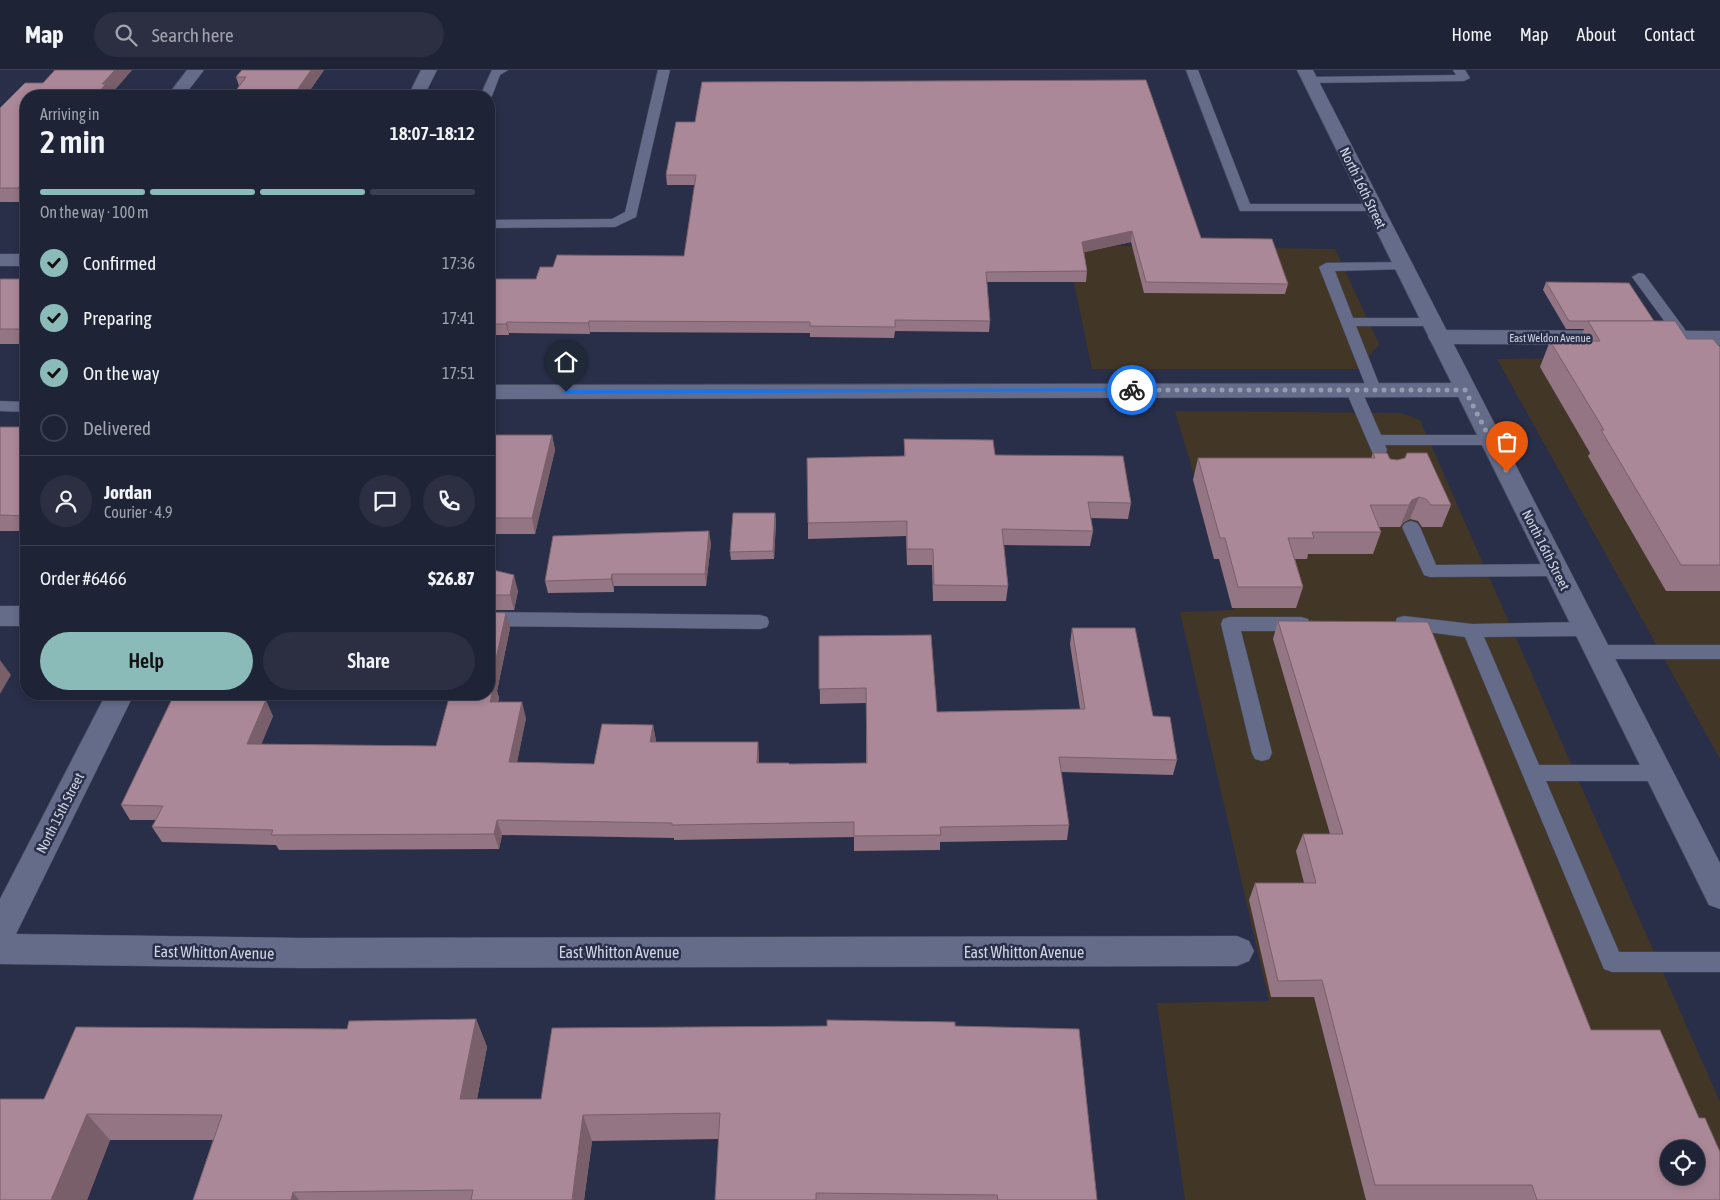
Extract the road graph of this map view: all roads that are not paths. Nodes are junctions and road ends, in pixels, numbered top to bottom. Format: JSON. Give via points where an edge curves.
{"nodes":[{"id":1,"x":196,"y":70,"type":"edge"},
{"id":2,"x":429,"y":70,"type":"edge"},
{"id":3,"x":502,"y":70,"type":"edge"},
{"id":4,"x":664,"y":70,"type":"edge"},
{"id":5,"x":1192,"y":70,"type":"edge"},
{"id":6,"x":1459,"y":70,"type":"edge"},
{"id":7,"x":1307,"y":75,"type":"edge"},
{"id":8,"x":180,"y":90,"type":"edge"},
{"id":9,"x":419,"y":90,"type":"edge"},
{"id":10,"x":488,"y":90,"type":"edge"},
{"id":11,"x":1373,"y":208,"type":"junction"},
{"id":12,"x":495,"y":224,"type":"edge"},
{"id":13,"x":0,"y":260,"type":"edge"},
{"id":14,"x":20,"y":260,"type":"edge"},
{"id":15,"x":1404,"y":266,"type":"junction"},
{"id":16,"x":1639,"y":277,"type":"dead end"},
{"id":17,"x":1348,"y":322,"type":"junction"},
{"id":18,"x":1435,"y":330,"type":"junction"},
{"id":19,"x":1684,"y":338,"type":"junction"},
{"id":20,"x":1720,"y":338,"type":"edge"},
{"id":21,"x":1363,"y":389,"type":"junction"},
{"id":22,"x":1465,"y":390,"type":"junction"},
{"id":23,"x":495,"y":392,"type":"edge"},
{"id":24,"x":0,"y":406,"type":"edge"},
{"id":25,"x":20,"y":407,"type":"edge"},
{"id":26,"x":1374,"y":440,"type":"junction"},
{"id":27,"x":1490,"y":440,"type":"junction"},
{"id":28,"x":1385,"y":466,"type":"edge"},
{"id":29,"x":1411,"y":527,"type":"edge"},
{"id":30,"x":1556,"y":570,"type":"junction"},
{"id":31,"x":0,"y":616,"type":"edge"},
{"id":32,"x":20,"y":616,"type":"edge"},
{"id":33,"x":495,"y":619,"type":"edge"},
{"id":34,"x":760,"y":622,"type":"dead end"},
{"id":35,"x":1387,"y":623,"type":"edge"},
{"id":36,"x":1318,"y":624,"type":"edge"},
{"id":37,"x":1586,"y":629,"type":"junction"},
{"id":38,"x":1472,"y":630,"type":"junction"},
{"id":39,"x":1598,"y":652,"type":"junction"},
{"id":40,"x":1720,"y":652,"type":"edge"},
{"id":41,"x":117,"y":700,"type":"edge"},
{"id":42,"x":1262,"y":754,"type":"dead end"},
{"id":43,"x":1532,"y":773,"type":"junction"},
{"id":44,"x":1658,"y":773,"type":"junction"},
{"id":45,"x":1720,"y":896,"type":"edge"},
{"id":46,"x":0,"y":932,"type":"edge"},
{"id":47,"x":0,"y":949,"type":"edge"},
{"id":48,"x":1237,"y":951,"type":"dead end"},
{"id":49,"x":1720,"y":962,"type":"edge"}],
"edges":[{"from":1,"to":8,"type":"street"},
{"from":2,"to":9,"type":"street"},
{"from":3,"to":10,"type":"lane","via":[[495,73]]},
{"from":4,"to":12,"type":"lane","via":[[631,214],[615,223]]},
{"from":5,"to":11,"type":"lane","via":[[1244,208]]},
{"from":6,"to":7,"type":"lane","via":[[1464,78]]},
{"from":7,"to":11,"type":"street","name":"North 16th Street"},
{"from":11,"to":15,"type":"street","name":"North 16th Street"},
{"from":13,"to":14,"type":"street"},
{"from":15,"to":17,"type":"lane","via":[[1326,267]]},
{"from":15,"to":18,"type":"street","name":"North 16th Street"},
{"from":16,"to":19,"type":"lane"},
{"from":17,"to":18,"type":"lane"},
{"from":17,"to":21,"type":"lane"},
{"from":18,"to":19,"type":"street","name":"East Weldon Avenue"},
{"from":18,"to":22,"type":"street","name":"North 16th Street"},
{"from":19,"to":20,"type":"street","name":"East Weldon Avenue"},
{"from":21,"to":22,"type":"street"},
{"from":21,"to":23,"type":"street"},
{"from":21,"to":26,"type":"lane"},
{"from":22,"to":27,"type":"street","name":"North 16th Street"},
{"from":24,"to":25,"type":"lane"},
{"from":26,"to":27,"type":"lane"},
{"from":26,"to":28,"type":"lane"},
{"from":27,"to":30,"type":"street","name":"North 16th Street"},
{"from":29,"to":30,"type":"lane","via":[[1430,571]]},
{"from":30,"to":37,"type":"street","name":"North 16th Street"},
{"from":31,"to":32,"type":"street"},
{"from":33,"to":34,"type":"lane"},
{"from":35,"to":38,"type":"lane"},
{"from":36,"to":42,"type":"lane","via":[[1230,624]]},
{"from":37,"to":38,"type":"lane"},
{"from":37,"to":39,"type":"street","name":"North 16th Street"},
{"from":38,"to":43,"type":"lane"},
{"from":39,"to":40,"type":"lane"},
{"from":39,"to":44,"type":"street","name":"North 16th Street"},
{"from":41,"to":46,"type":"street","name":"North 15th Street"},
{"from":43,"to":44,"type":"lane"},
{"from":43,"to":49,"type":"lane","via":[[1612,962]]},
{"from":44,"to":45,"type":"street","name":"North 16th Street"},
{"from":47,"to":48,"type":"street","name":"East Whitton Avenue","via":[[301,953]]}]}
